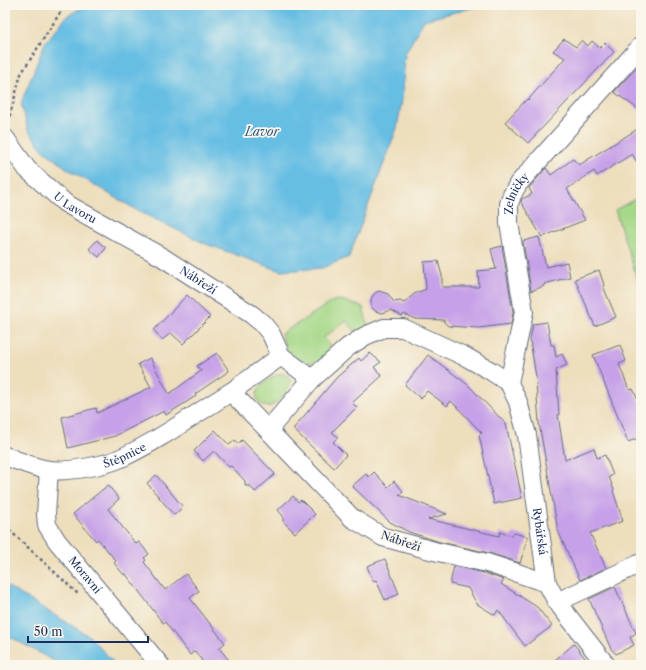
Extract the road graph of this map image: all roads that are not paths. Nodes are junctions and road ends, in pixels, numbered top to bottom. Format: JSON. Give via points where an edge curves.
{"nodes":[{"id":1,"x":641,"y":46,"type":"edge"},
{"id":2,"x":6,"y":133,"type":"edge"},
{"id":3,"x":162,"y":257,"type":"joint"},
{"id":4,"x":281,"y":356,"type":"junction"},
{"id":5,"x":312,"y":379,"type":"junction"},
{"id":6,"x":509,"y":383,"type":"junction"},
{"id":7,"x":231,"y":392,"type":"junction"},
{"id":8,"x":268,"y":430,"type":"junction"},
{"id":9,"x":5,"y":456,"type":"edge"},
{"id":10,"x":49,"y":470,"type":"junction"},
{"id":11,"x":641,"y":563,"type":"edge"},
{"id":12,"x":547,"y":582,"type":"junction"},
{"id":13,"x":557,"y":602,"type":"junction"},
{"id":14,"x":160,"y":665,"type":"edge"},
{"id":15,"x":606,"y":665,"type":"edge"}],
"edges":[{"from":1,"to":6,"type":"street","name":"Zelničky","via":[[518,184],[512,195],[509,204],[509,223],[524,312]]},
{"from":2,"to":3,"type":"street","name":"U Lavoru","via":[[27,169],[65,203]]},
{"from":3,"to":4,"type":"street","name":"Nábřeží","via":[[262,323],[271,334]]},
{"from":4,"to":5,"type":"street","name":"Nábřeží"},
{"from":4,"to":7,"type":"street"},
{"from":5,"to":6,"type":"street","via":[[348,347],[365,336],[384,328],[403,328],[466,357]]},
{"from":5,"to":8,"type":"street"},
{"from":6,"to":12,"type":"street","name":"Rybářská","via":[[518,402],[527,435]]},
{"from":7,"to":8,"type":"street","name":"Nábřeží"},
{"from":7,"to":10,"type":"street","name":"Štěpnice","via":[[120,459],[72,469]]},
{"from":8,"to":12,"type":"street","name":"Nábřeží","via":[[352,518],[383,537],[487,563]]},
{"from":9,"to":10,"type":"street","name":"Štěpnice"},
{"from":10,"to":14,"type":"street","name":"Moravní","via":[[47,525],[57,541]]},
{"from":11,"to":13,"type":"street"},
{"from":12,"to":13,"type":"street","name":"Rybářská"},
{"from":13,"to":15,"type":"street","name":"Rybářská"}]}
